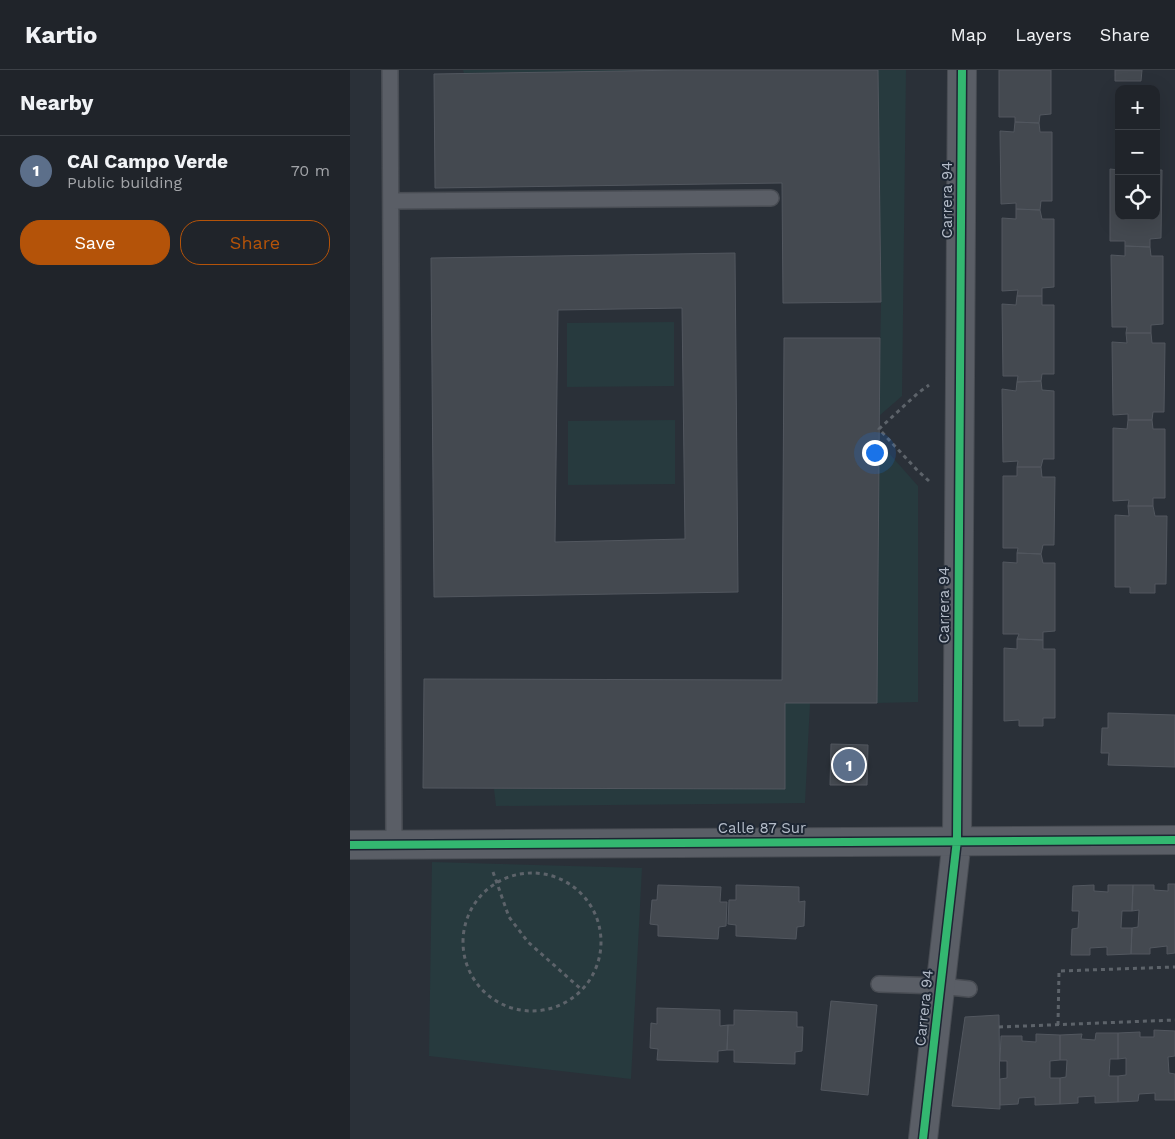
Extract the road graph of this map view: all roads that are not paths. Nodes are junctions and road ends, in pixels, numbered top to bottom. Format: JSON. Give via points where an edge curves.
{"nodes":[{"id":1,"x":390,"y":70,"type":"edge"},
{"id":2,"x":962,"y":70,"type":"edge"},
{"id":3,"x":770,"y":198,"type":"dead end"},
{"id":4,"x":391,"y":201,"type":"junction"},
{"id":5,"x":957,"y":840,"type":"junction"},
{"id":6,"x":1175,"y":840,"type":"edge"},
{"id":7,"x":394,"y":844,"type":"junction"},
{"id":8,"x":350,"y":845,"type":"edge"},
{"id":9,"x":879,"y":984,"type":"dead end"},
{"id":10,"x":940,"y":986,"type":"junction"},
{"id":11,"x":969,"y":990,"type":"dead end"},
{"id":12,"x":923,"y":1139,"type":"edge"}],
"edges":[{"from":1,"to":4,"type":"lane"},
{"from":2,"to":5,"type":"street","name":"Carrera 94"},
{"from":3,"to":4,"type":"lane"},
{"from":4,"to":7,"type":"lane"},
{"from":5,"to":6,"type":"street","name":"Calle 87 Sur"},
{"from":5,"to":7,"type":"street","name":"Calle 87 Sur"},
{"from":5,"to":10,"type":"street","name":"Carrera 94"},
{"from":7,"to":8,"type":"street","name":"Calle 87 Sur"},
{"from":9,"to":10,"type":"lane"},
{"from":10,"to":11,"type":"lane"},
{"from":10,"to":12,"type":"street","name":"Carrera 94"}]}
